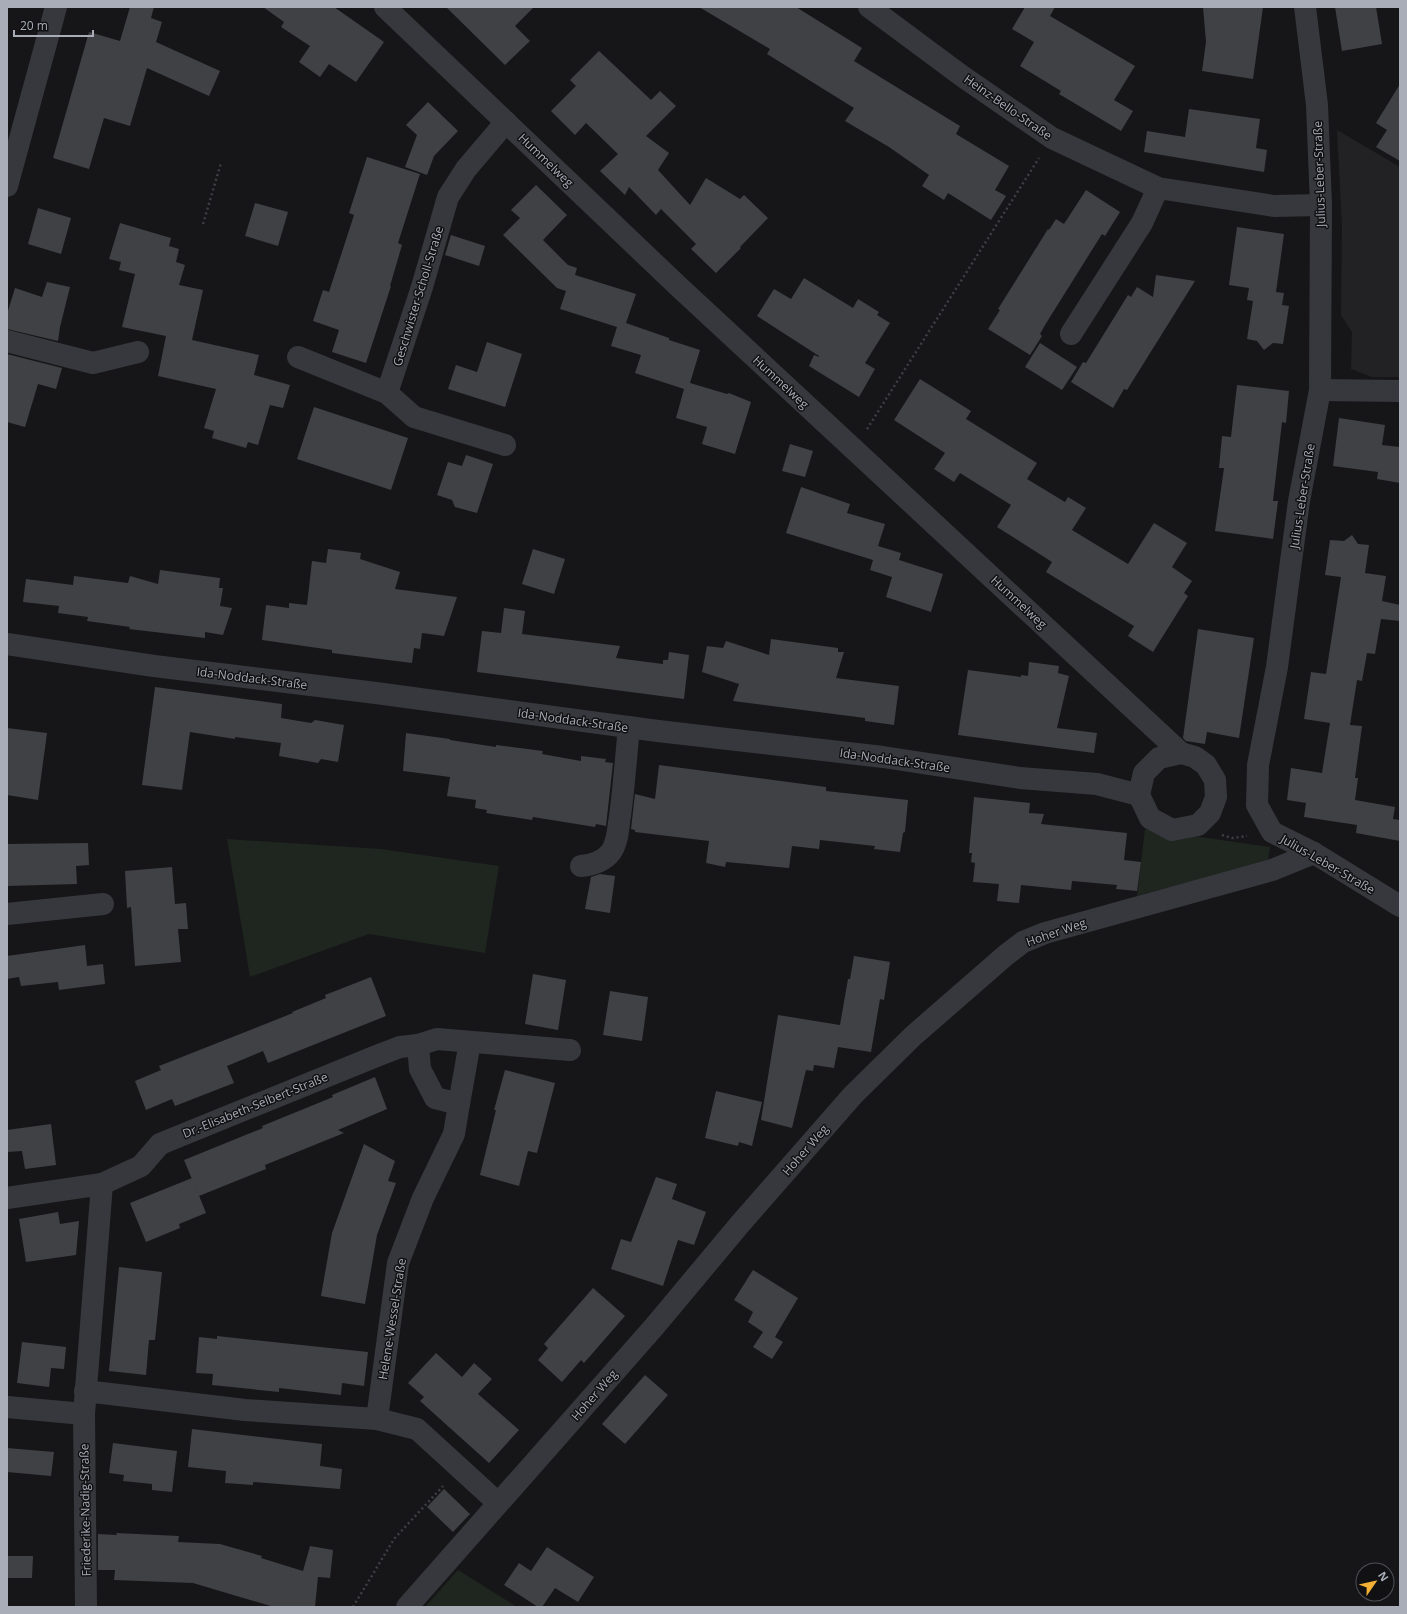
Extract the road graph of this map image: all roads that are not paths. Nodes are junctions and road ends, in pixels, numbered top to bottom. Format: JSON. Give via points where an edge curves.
{"nodes":[{"id":1,"x":56,"y":7,"type":"edge"},
{"id":2,"x":385,"y":7,"type":"edge"},
{"id":3,"x":869,"y":7,"type":"edge"},
{"id":4,"x":1305,"y":7,"type":"edge"},
{"id":5,"x":506,"y":122,"type":"junction"},
{"id":6,"x":7,"y":186,"type":"edge"},
{"id":7,"x":1158,"y":188,"type":"junction"},
{"id":8,"x":1321,"y":206,"type":"junction"},
{"id":9,"x":1071,"y":334,"type":"dead end"},
{"id":10,"x":7,"y":341,"type":"edge"},
{"id":11,"x":138,"y":352,"type":"dead end"},
{"id":12,"x":298,"y":357,"type":"dead end"},
{"id":13,"x":1320,"y":390,"type":"junction"},
{"id":14,"x":1400,"y":391,"type":"edge"},
{"id":15,"x":387,"y":393,"type":"junction"},
{"id":16,"x":505,"y":445,"type":"dead end"},
{"id":17,"x":7,"y":644,"type":"edge"},
{"id":18,"x":629,"y":727,"type":"junction"},
{"id":19,"x":1181,"y":753,"type":"junction"},
{"id":20,"x":1139,"y":795,"type":"junction"},
{"id":21,"x":1314,"y":853,"type":"junction"},
{"id":22,"x":581,"y":866,"type":"dead end"},
{"id":23,"x":103,"y":904,"type":"dead end"},
{"id":24,"x":1400,"y":906,"type":"edge"},
{"id":25,"x":7,"y":914,"type":"edge"},
{"id":26,"x":470,"y":1042,"type":"junction"},
{"id":27,"x":418,"y":1045,"type":"junction"},
{"id":28,"x":570,"y":1050,"type":"dead end"},
{"id":29,"x":459,"y":1104,"type":"junction"},
{"id":30,"x":102,"y":1184,"type":"junction"},
{"id":31,"x":7,"y":1198,"type":"edge"},
{"id":32,"x":85,"y":1391,"type":"junction"},
{"id":33,"x":7,"y":1407,"type":"edge"},
{"id":34,"x":84,"y":1414,"type":"junction"},
{"id":35,"x":377,"y":1419,"type":"junction"},
{"id":36,"x":498,"y":1503,"type":"junction"},
{"id":37,"x":86,"y":1607,"type":"edge"},
{"id":38,"x":407,"y":1607,"type":"edge"}],
"edges":[{"from":1,"to":6,"type":"street"},
{"from":2,"to":5,"type":"street","name":"Hummelweg"},
{"from":3,"to":7,"type":"street","name":"Heinz-Bello-Straße","via":[[1052,138]]},
{"from":4,"to":8,"type":"street","name":"Julius-Leber-Straße","via":[[1317,105]]},
{"from":5,"to":15,"type":"street","name":"Geschwister-Scholl-Straße","via":[[466,169],[448,197]]},
{"from":5,"to":19,"type":"street","name":"Hummelweg","via":[[678,286]]},
{"from":7,"to":8,"type":"street","name":"Heinz-Bello-Straße","via":[[1274,206]]},
{"from":7,"to":9,"type":"street","via":[[1142,223]]},
{"from":8,"to":13,"type":"street","name":"Julius-Leber-Straße"},
{"from":10,"to":11,"type":"street","via":[[93,363]]},
{"from":12,"to":15,"type":"street"},
{"from":13,"to":14,"type":"street"},
{"from":13,"to":21,"type":"street","name":"Julius-Leber-Straße","via":[[1299,501],[1277,667],[1258,766],[1257,805],[1272,832]]},
{"from":15,"to":16,"type":"street","via":[[414,417]]},
{"from":17,"to":18,"type":"street","name":"Ida-Noddack-Straße","via":[[154,666]]},
{"from":18,"to":20,"type":"street","name":"Ida-Noddack-Straße","via":[[883,757],[1020,778],[1097,784]]},
{"from":18,"to":22,"type":"street","via":[[623,791],[613,848],[603,859],[592,865]]},
{"from":19,"to":20,"type":"street","via":[[1159,758],[1144,773]]},
{"from":19,"to":20,"type":"street","via":[[1195,757],[1206,765],[1215,780],[1216,797],[1210,813],[1198,825],[1172,830],[1150,818]]},
{"from":21,"to":24,"type":"street","name":"Julius-Leber-Straße"},
{"from":21,"to":36,"type":"street","name":"Hoher Weg","via":[[1272,870],[1045,933],[1023,942],[1006,955],[912,1036],[853,1095],[654,1327]]},
{"from":23,"to":25,"type":"street"},
{"from":26,"to":27,"type":"street","name":"Dr.-Elisabeth-Selbert-Straße","via":[[437,1039]]},
{"from":26,"to":28,"type":"street","name":"Dr.-Elisabeth-Selbert-Straße"},
{"from":26,"to":29,"type":"street"},
{"from":27,"to":29,"type":"street","via":[[420,1069],[435,1098]]},
{"from":27,"to":30,"type":"street","name":"Dr.-Elisabeth-Selbert-Straße","via":[[379,1054],[160,1144],[141,1166]]},
{"from":29,"to":35,"type":"street","name":"Helene-Wessel-Straße","via":[[454,1134],[423,1198],[398,1263]]},
{"from":30,"to":31,"type":"street","name":"Dr.-Elisabeth-Selbert-Straße"},
{"from":30,"to":32,"type":"street"},
{"from":32,"to":34,"type":"street"},
{"from":32,"to":35,"type":"street","via":[[245,1410]]},
{"from":33,"to":34,"type":"street"},
{"from":34,"to":37,"type":"street","name":"Friederike-Nadig-Straße"},
{"from":35,"to":36,"type":"street","via":[[417,1429]]},
{"from":36,"to":38,"type":"street","name":"Hoher Weg"}]}
